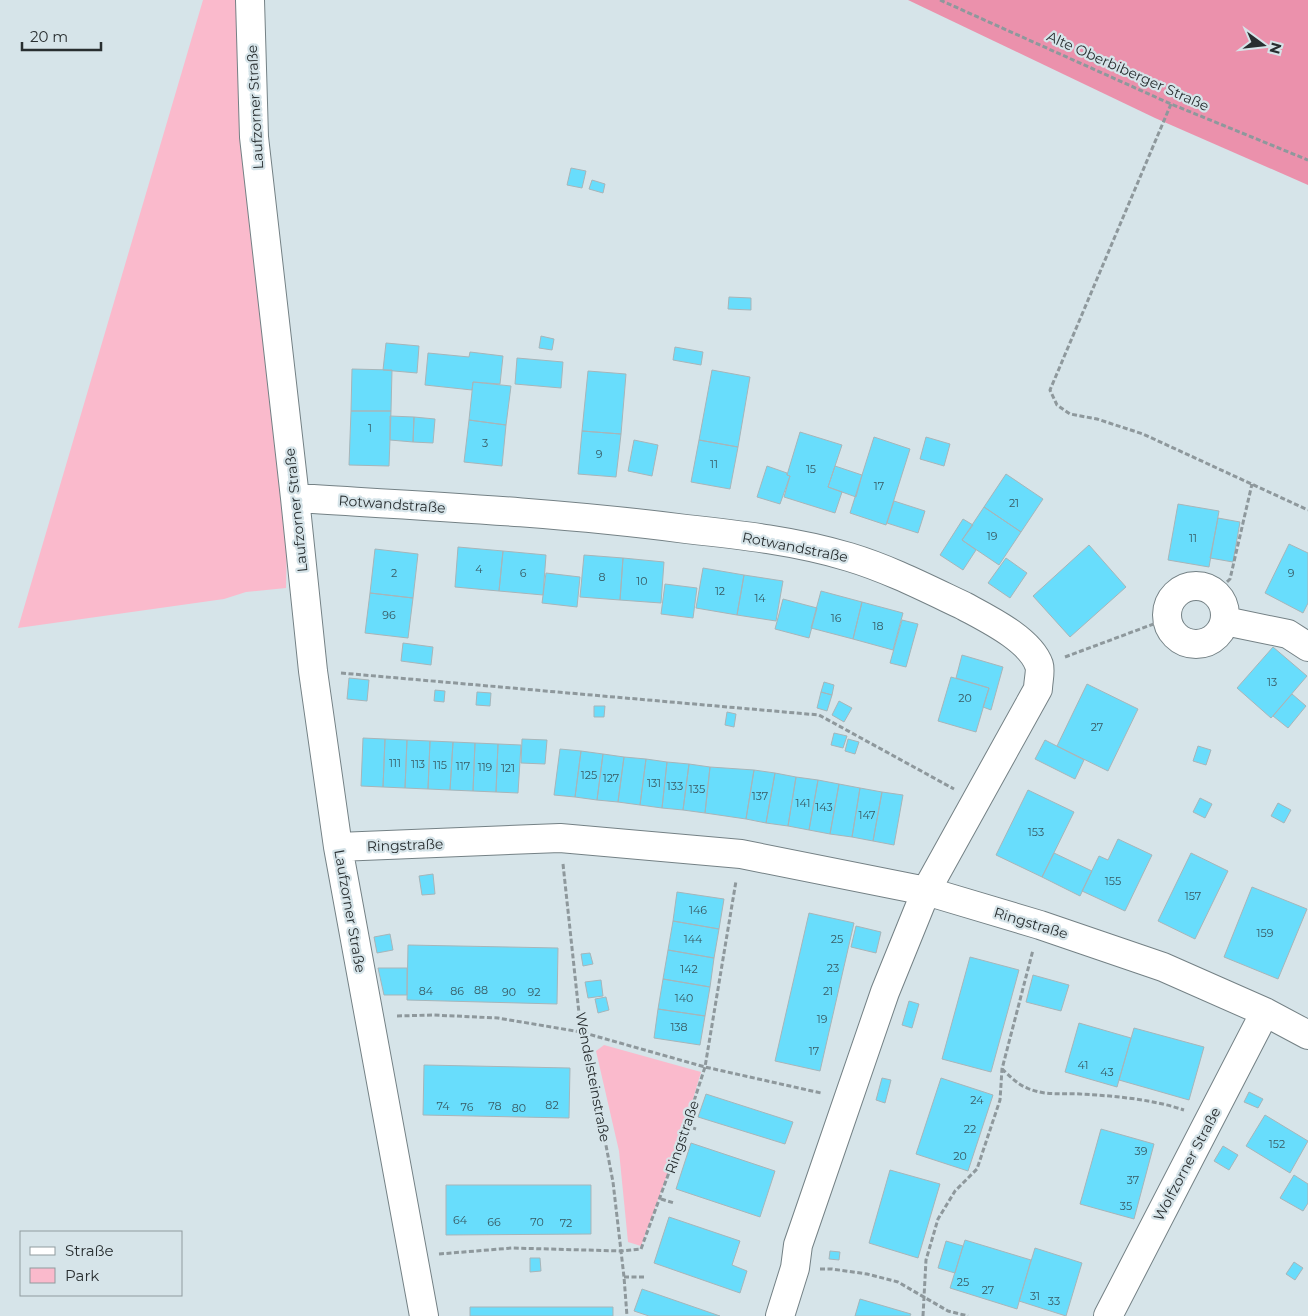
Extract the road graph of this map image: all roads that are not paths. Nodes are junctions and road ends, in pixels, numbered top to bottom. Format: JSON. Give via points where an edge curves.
{"nodes":[{"id":1,"x":250,"y":0,"type":"edge"},
{"id":2,"x":295,"y":498,"type":"junction"},
{"id":3,"x":1225,"y":621,"type":"junction"},
{"id":4,"x":1308,"y":647,"type":"edge"},
{"id":5,"x":338,"y":847,"type":"junction"},
{"id":6,"x":926,"y":891,"type":"junction"},
{"id":7,"x":1265,"y":1012,"type":"junction"},
{"id":8,"x":1308,"y":1035,"type":"edge"},
{"id":9,"x":424,"y":1316,"type":"edge"},
{"id":10,"x":780,"y":1316,"type":"edge"},
{"id":11,"x":1108,"y":1316,"type":"edge"}],
"edges":[{"from":1,"to":2,"type":"street","name":"Laufzorner Straße","via":[[254,137]]},
{"from":2,"to":5,"type":"street","name":"Laufzorner Straße","via":[[313,671]]},
{"from":2,"to":6,"type":"street","name":"Rotwandstraße","via":[[623,521],[778,540],[850,557],[880,568],[992,621],[1028,647],[1039,666],[1038,689]]},
{"from":3,"to":3,"type":"street","via":[[1222,601],[1216,592],[1206,587],[1185,587],[1172,598],[1168,608],[1167,619],[1171,629],[1176,636],[1191,644],[1211,640],[1220,633]]},
{"from":3,"to":4,"type":"street","via":[[1288,634]]},
{"from":5,"to":6,"type":"street","name":"Ringstraße","via":[[560,838],[741,854]]},
{"from":5,"to":9,"type":"street","name":"Laufzorner Straße"},
{"from":6,"to":7,"type":"street","name":"Ringstraße","via":[[1040,924],[1163,967]]},
{"from":6,"to":10,"type":"street","via":[[885,992],[848,1099],[798,1245],[795,1268]]},
{"from":7,"to":8,"type":"street","name":"Ringstraße"},
{"from":7,"to":11,"type":"street","name":"Wolfzorner Straße"}]}
